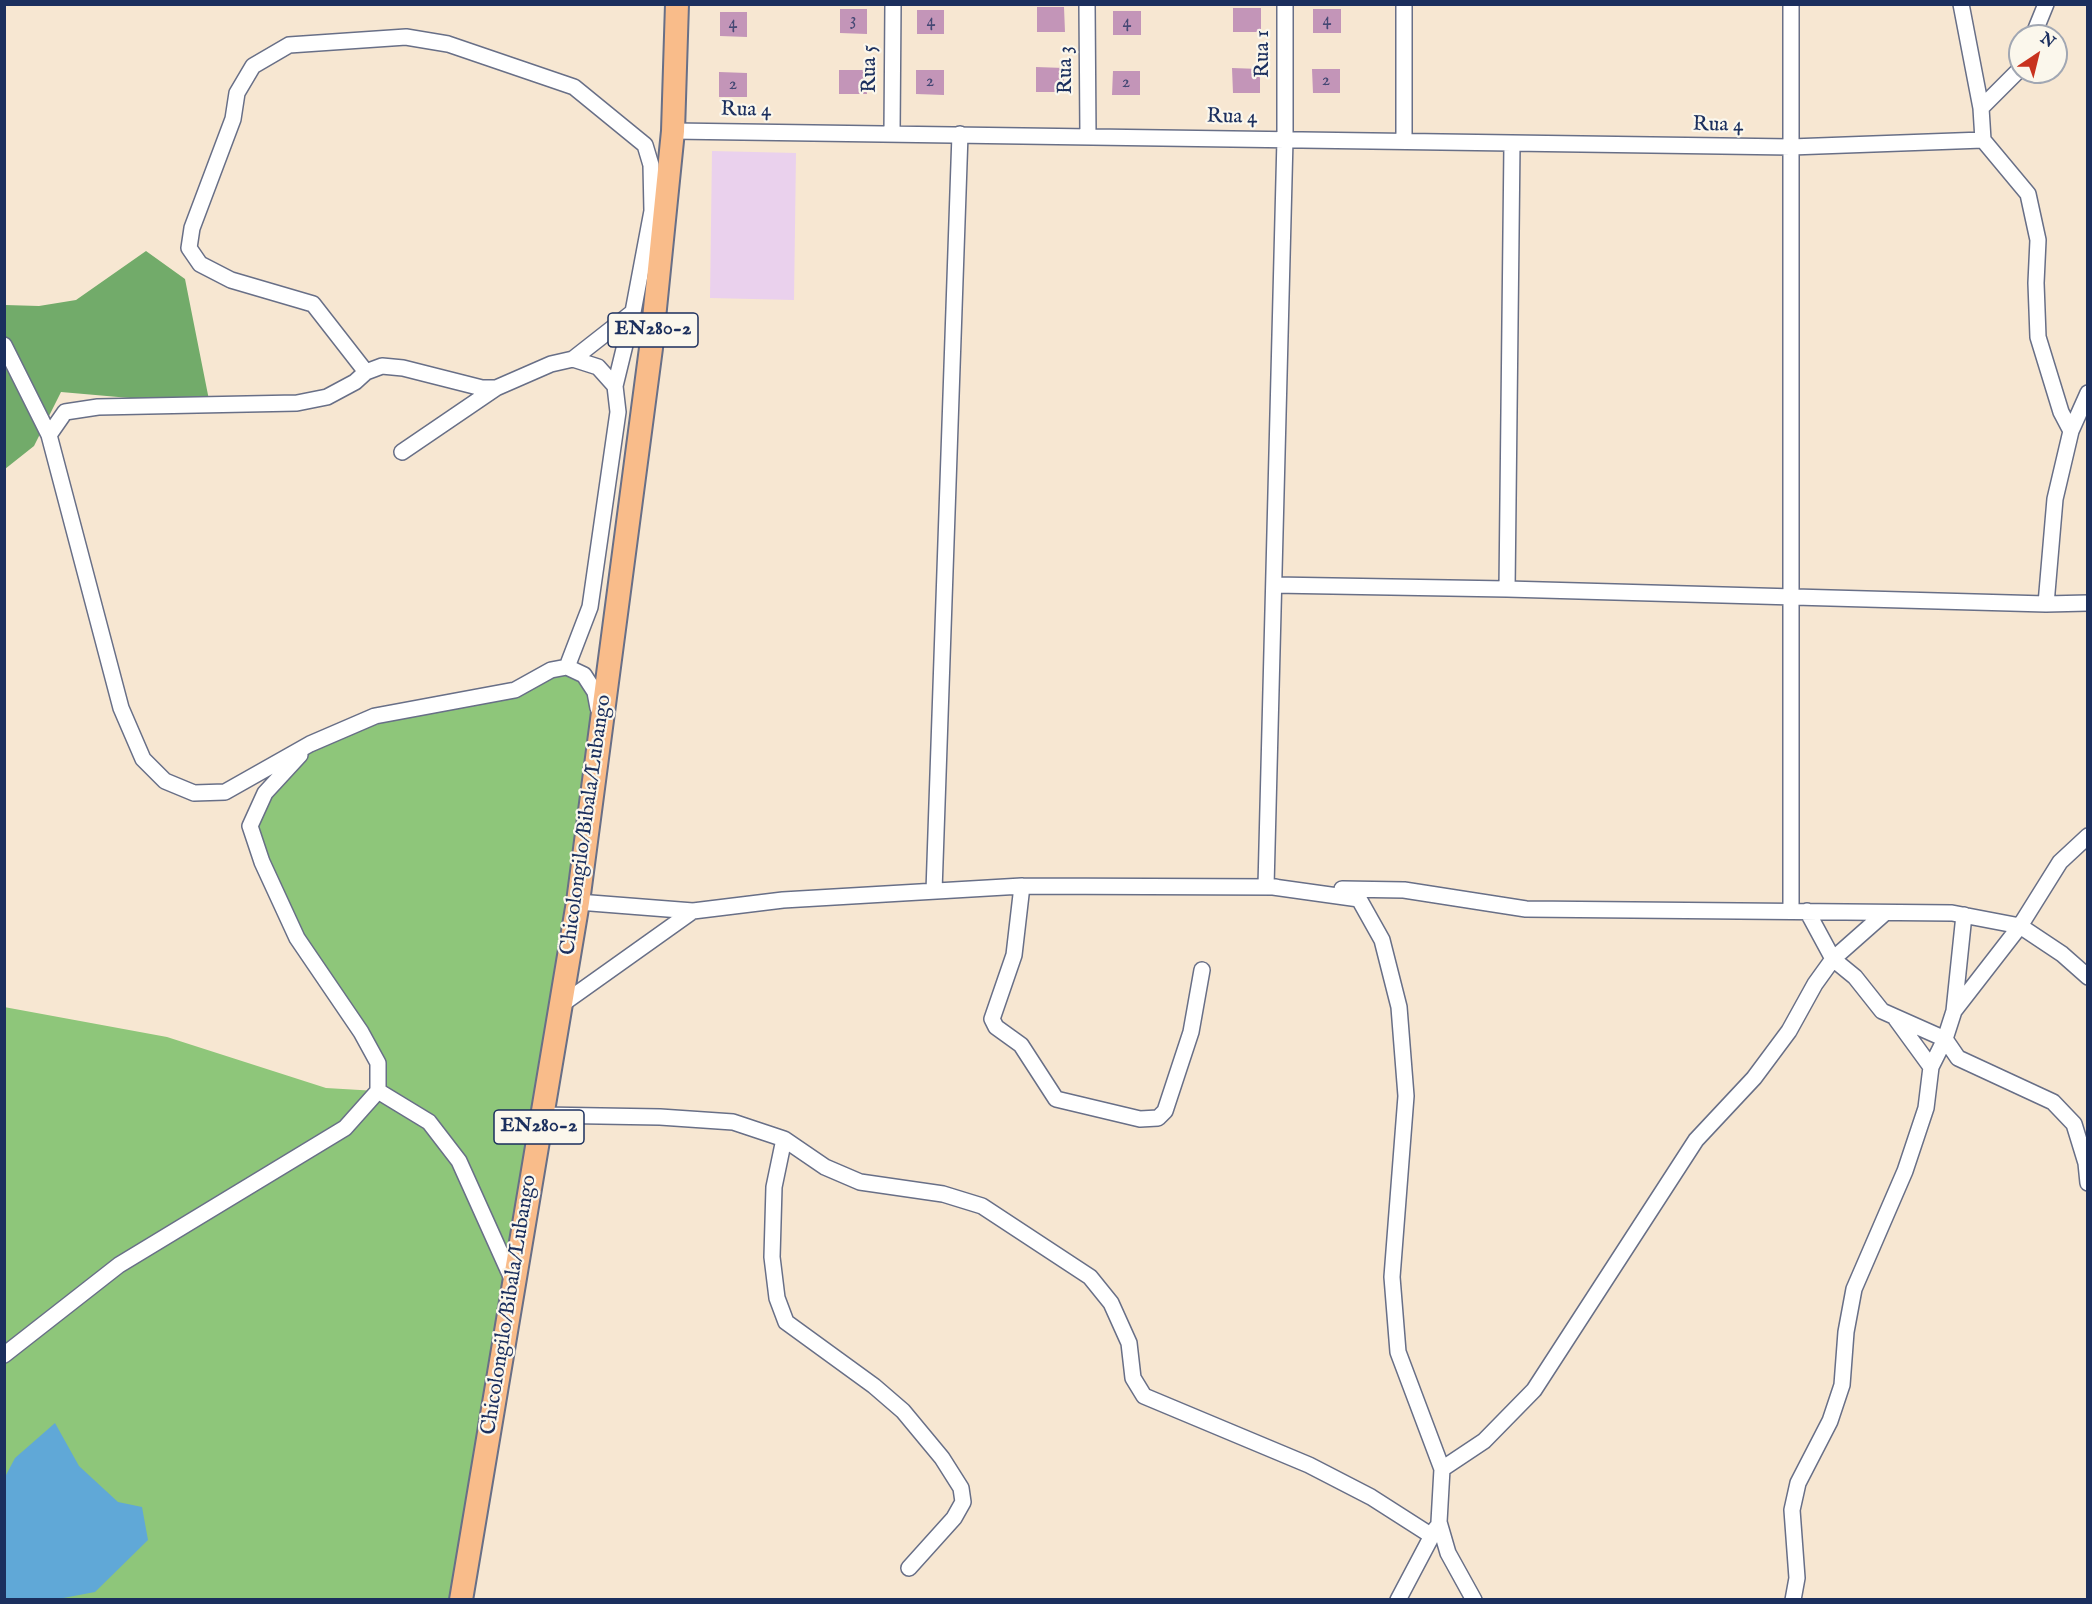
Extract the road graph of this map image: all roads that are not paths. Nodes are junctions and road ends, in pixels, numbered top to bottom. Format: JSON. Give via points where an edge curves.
{"nodes":[{"id":1,"x":677,"y":4,"type":"edge"},
{"id":2,"x":893,"y":4,"type":"edge"},
{"id":3,"x":1088,"y":4,"type":"edge"},
{"id":4,"x":1285,"y":4,"type":"edge"},
{"id":5,"x":1404,"y":4,"type":"edge"},
{"id":6,"x":1791,"y":4,"type":"edge"},
{"id":7,"x":1961,"y":4,"type":"edge"},
{"id":8,"x":2046,"y":4,"type":"edge"},
{"id":9,"x":2038,"y":24,"type":"edge"},
{"id":10,"x":2008,"y":81,"type":"edge"},
{"id":11,"x":1981,"y":108,"type":"junction"},
{"id":12,"x":673,"y":131,"type":"junction"},
{"id":13,"x":892,"y":133,"type":"junction"},
{"id":14,"x":960,"y":135,"type":"junction"},
{"id":15,"x":1088,"y":136,"type":"junction"},
{"id":16,"x":1285,"y":140,"type":"junction"},
{"id":17,"x":1983,"y":140,"type":"junction"},
{"id":18,"x":1404,"y":141,"type":"junction"},
{"id":19,"x":1512,"y":144,"type":"junction"},
{"id":20,"x":1791,"y":147,"type":"junction"},
{"id":21,"x":633,"y":312,"type":"junction"},
{"id":22,"x":4,"y":345,"type":"edge"},
{"id":23,"x":573,"y":359,"type":"junction"},
{"id":24,"x":366,"y":372,"type":"junction"},
{"id":25,"x":615,"y":386,"type":"junction"},
{"id":26,"x":496,"y":388,"type":"junction"},
{"id":27,"x":2088,"y":393,"type":"edge"},
{"id":28,"x":2071,"y":431,"type":"junction"},
{"id":29,"x":49,"y":435,"type":"junction"},
{"id":30,"x":402,"y":452,"type":"dead end"},
{"id":31,"x":1274,"y":585,"type":"junction"},
{"id":32,"x":1507,"y":589,"type":"junction"},
{"id":33,"x":1790,"y":597,"type":"junction"},
{"id":34,"x":2088,"y":603,"type":"edge"},
{"id":35,"x":2046,"y":604,"type":"junction"},
{"id":36,"x":567,"y":667,"type":"junction"},
{"id":37,"x":600,"y":729,"type":"junction"},
{"id":38,"x":310,"y":744,"type":"junction"},
{"id":39,"x":2088,"y":836,"type":"edge"},
{"id":40,"x":1022,"y":886,"type":"junction"},
{"id":41,"x":1266,"y":886,"type":"junction"},
{"id":42,"x":934,"y":891,"type":"junction"},
{"id":43,"x":578,"y":902,"type":"junction"},
{"id":44,"x":693,"y":911,"type":"junction"},
{"id":45,"x":1799,"y":911,"type":"junction"},
{"id":46,"x":1885,"y":913,"type":"junction"},
{"id":47,"x":1964,"y":915,"type":"junction"},
{"id":48,"x":2020,"y":926,"type":"junction"},
{"id":49,"x":1833,"y":959,"type":"junction"},
{"id":50,"x":1202,"y":970,"type":"dead end"},
{"id":51,"x":2088,"y":977,"type":"edge"},
{"id":52,"x":561,"y":1005,"type":"junction"},
{"id":53,"x":1954,"y":1011,"type":"junction"},
{"id":54,"x":1896,"y":1019,"type":"junction"},
{"id":55,"x":1945,"y":1039,"type":"junction"},
{"id":56,"x":1930,"y":1067,"type":"junction"},
{"id":57,"x":378,"y":1091,"type":"junction"},
{"id":58,"x":541,"y":1115,"type":"junction"},
{"id":59,"x":784,"y":1138,"type":"junction"},
{"id":60,"x":2088,"y":1183,"type":"edge"},
{"id":61,"x":513,"y":1281,"type":"junction"},
{"id":62,"x":4,"y":1355,"type":"edge"},
{"id":63,"x":1442,"y":1469,"type":"junction"},
{"id":64,"x":1435,"y":1529,"type":"junction"},
{"id":65,"x":909,"y":1568,"type":"dead end"},
{"id":66,"x":461,"y":1599,"type":"edge"},
{"id":67,"x":1398,"y":1599,"type":"edge"},
{"id":68,"x":1474,"y":1599,"type":"edge"},
{"id":69,"x":1793,"y":1599,"type":"edge"}],
"edges":[{"from":1,"to":12,"type":"main road","number":"EN280-2"},
{"from":2,"to":13,"type":"street","name":"Rua 5"},
{"from":3,"to":15,"type":"street","name":"Rua 3"},
{"from":4,"to":16,"type":"street","name":"Rua 1"},
{"from":5,"to":18,"type":"street"},
{"from":6,"to":20,"type":"street"},
{"from":7,"to":11,"type":"street"},
{"from":8,"to":9,"type":"street"},
{"from":10,"to":11,"type":"street"},
{"from":11,"to":17,"type":"street"},
{"from":12,"to":13,"type":"street","name":"Rua 4"},
{"from":12,"to":37,"type":"main road","name":"Chicolongilo/Bibala/Lubango","number":"EN280-2","via":[[651,348]]},
{"from":13,"to":14,"type":"street","name":"Rua 4"},
{"from":14,"to":15,"type":"street","name":"Rua 4"},
{"from":14,"to":42,"type":"street"},
{"from":15,"to":16,"type":"street","name":"Rua 4"},
{"from":16,"to":18,"type":"street","name":"Rua 4"},
{"from":16,"to":31,"type":"street","name":"Rua 1"},
{"from":17,"to":20,"type":"street","name":"Rua 4"},
{"from":17,"to":28,"type":"street","via":[[2028,194],[2038,240],[2038,337],[2061,412]]},
{"from":18,"to":19,"type":"street","name":"Rua 4"},
{"from":19,"to":20,"type":"street","name":"Rua 4"},
{"from":19,"to":32,"type":"street"},
{"from":20,"to":33,"type":"street"},
{"from":21,"to":23,"type":"street"},
{"from":21,"to":24,"type":"street","via":[[652,211],[651,165],[645,145],[574,87],[448,44],[406,37],[289,45],[253,66],[237,93],[233,119],[192,228],[189,248],[201,264],[231,280],[313,304]]},
{"from":21,"to":25,"type":"street"},
{"from":22,"to":29,"type":"street"},
{"from":23,"to":25,"type":"street","via":[[598,367]]},
{"from":23,"to":26,"type":"street","via":[[551,364]]},
{"from":24,"to":26,"type":"street","via":[[382,366],[403,368]]},
{"from":24,"to":29,"type":"street","via":[[327,397],[297,404],[98,407],[65,412]]},
{"from":25,"to":36,"type":"street","via":[[618,412],[590,607]]},
{"from":26,"to":30,"type":"street"},
{"from":27,"to":28,"type":"street"},
{"from":28,"to":35,"type":"street","via":[[2055,499]]},
{"from":29,"to":38,"type":"street","via":[[121,708],[143,759],[165,782],[194,793],[225,792]]},
{"from":31,"to":32,"type":"street"},
{"from":31,"to":41,"type":"street","name":"Rua 1"},
{"from":32,"to":33,"type":"street"},
{"from":33,"to":35,"type":"street"},
{"from":33,"to":45,"type":"street"},
{"from":34,"to":35,"type":"street"},
{"from":36,"to":37,"type":"street","via":[[584,675],[596,692]]},
{"from":36,"to":38,"type":"street","via":[[551,670],[515,690],[375,716]]},
{"from":37,"to":43,"type":"main road","name":"Chicolongilo/Bibala/Lubango","number":"EN280-2"},
{"from":38,"to":57,"type":"street","via":[[265,793],[250,826],[297,938],[378,1063]]},
{"from":39,"to":48,"type":"street","via":[[2060,862]]},
{"from":40,"to":41,"type":"street"},
{"from":40,"to":42,"type":"street"},
{"from":40,"to":50,"type":"street","via":[[1014,955],[992,1019],[996,1027],[1021,1045],[1056,1099],[1140,1119],[1158,1118],[1165,1111],[1191,1032]]},
{"from":41,"to":45,"type":"street","via":[[1404,890],[1526,909]]},
{"from":41,"to":63,"type":"street","via":[[1359,899],[1382,940],[1400,1006],[1406,1096],[1392,1277],[1398,1352]]},
{"from":42,"to":44,"type":"street","via":[[783,900]]},
{"from":43,"to":44,"type":"street"},
{"from":43,"to":52,"type":"main road","name":"Chicolongilo/Bibala/Lubango","number":"EN280-2"},
{"from":44,"to":52,"type":"street"},
{"from":45,"to":46,"type":"street"},
{"from":45,"to":49,"type":"street"},
{"from":46,"to":47,"type":"street"},
{"from":46,"to":49,"type":"street"},
{"from":47,"to":48,"type":"street"},
{"from":47,"to":53,"type":"street"},
{"from":48,"to":51,"type":"street"},
{"from":48,"to":53,"type":"street"},
{"from":49,"to":54,"type":"street","via":[[1855,977],[1882,1011]]},
{"from":49,"to":63,"type":"street","via":[[1789,1031],[1754,1078],[1677,1166],[1534,1389],[1484,1442]]},
{"from":52,"to":58,"type":"main road","name":"Chicolongilo/Bibala/Lubango","number":"EN280-2"},
{"from":53,"to":55,"type":"street"},
{"from":54,"to":55,"type":"street","via":[[1914,1023]]},
{"from":54,"to":56,"type":"street"},
{"from":55,"to":56,"type":"street"},
{"from":55,"to":60,"type":"street","via":[[1959,1058],[2053,1102],[2074,1124]]},
{"from":56,"to":69,"type":"street","via":[[1926,1108],[1905,1171],[1854,1289],[1842,1385],[1830,1421],[1798,1483],[1792,1510],[1797,1578]]},
{"from":57,"to":61,"type":"street","via":[[429,1122],[459,1161]]},
{"from":57,"to":62,"type":"street","via":[[345,1128],[119,1265]]},
{"from":58,"to":59,"type":"street","via":[[733,1122]]},
{"from":58,"to":61,"type":"main road","name":"Chicolongilo/Bibala/Lubango","number":"EN280-2"},
{"from":59,"to":64,"type":"street","via":[[825,1167],[860,1182],[943,1194],[982,1206],[1090,1277],[1111,1303],[1129,1343],[1133,1378],[1144,1396],[1309,1465]]},
{"from":59,"to":65,"type":"street","via":[[774,1187],[772,1257],[777,1298],[786,1322],[903,1411],[961,1488],[963,1502],[954,1518]]},
{"from":61,"to":66,"type":"main road","name":"Chicolongilo/Bibala/Lubango","number":"EN280-2"},
{"from":63,"to":64,"type":"street"},
{"from":64,"to":67,"type":"street"},
{"from":64,"to":68,"type":"street"}]}
